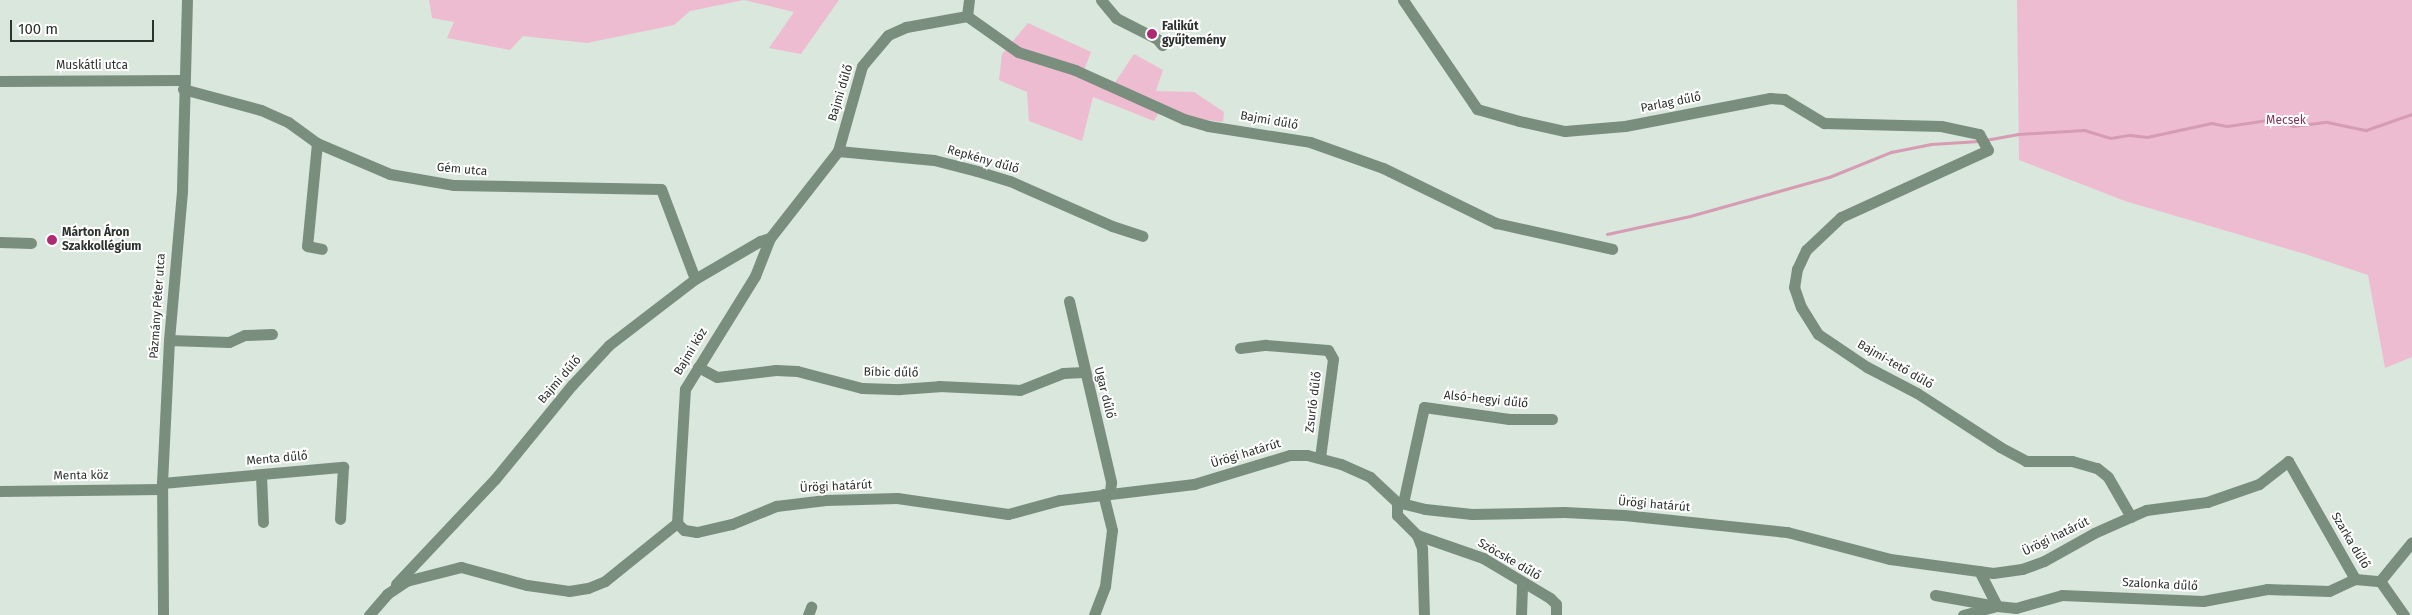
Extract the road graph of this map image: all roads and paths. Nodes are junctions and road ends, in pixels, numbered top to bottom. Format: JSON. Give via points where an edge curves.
{"nodes":[{"id":1,"x":187,"y":0,"type":"edge"},
{"id":2,"x":969,"y":0,"type":"edge"},
{"id":3,"x":1101,"y":0,"type":"edge"},
{"id":4,"x":1403,"y":0,"type":"edge"},
{"id":5,"x":966,"y":16,"type":"junction"},
{"id":6,"x":1162,"y":45,"type":"dead end"},
{"id":7,"x":0,"y":81,"type":"edge"},
{"id":8,"x":183,"y":84,"type":"junction"},
{"id":9,"x":317,"y":143,"type":"junction"},
{"id":10,"x":1988,"y":150,"type":"joint"},
{"id":11,"x":838,"y":151,"type":"junction"},
{"id":12,"x":1142,"y":236,"type":"dead end"},
{"id":13,"x":770,"y":238,"type":"junction"},
{"id":14,"x":0,"y":242,"type":"edge"},
{"id":15,"x":31,"y":243,"type":"dead end"},
{"id":16,"x":1612,"y":249,"type":"dead end"},
{"id":17,"x":322,"y":250,"type":"dead end"},
{"id":18,"x":695,"y":279,"type":"junction"},
{"id":19,"x":1069,"y":301,"type":"dead end"},
{"id":20,"x":272,"y":334,"type":"dead end"},
{"id":21,"x":169,"y":340,"type":"junction"},
{"id":22,"x":1240,"y":348,"type":"dead end"},
{"id":23,"x":698,"y":367,"type":"junction"},
{"id":24,"x":1084,"y":372,"type":"junction"},
{"id":25,"x":1552,"y":420,"type":"dead end"},
{"id":26,"x":1320,"y":458,"type":"junction"},
{"id":27,"x":2288,"y":461,"type":"joint"},
{"id":28,"x":261,"y":475,"type":"junction"},
{"id":29,"x":162,"y":486,"type":"junction"},
{"id":30,"x":0,"y":491,"type":"edge"},
{"id":31,"x":1106,"y":493,"type":"junction"},
{"id":32,"x":1400,"y":502,"type":"junction"},
{"id":33,"x":2130,"y":517,"type":"junction"},
{"id":34,"x":340,"y":519,"type":"dead end"},
{"id":35,"x":263,"y":522,"type":"dead end"},
{"id":36,"x":677,"y":523,"type":"junction"},
{"id":37,"x":1417,"y":535,"type":"junction"},
{"id":38,"x":2412,"y":542,"type":"edge"},
{"id":39,"x":1979,"y":572,"type":"junction"},
{"id":40,"x":2355,"y":579,"type":"junction"},
{"id":41,"x":2380,"y":581,"type":"junction"},
{"id":42,"x":1522,"y":584,"type":"junction"},
{"id":43,"x":387,"y":594,"type":"junction"},
{"id":44,"x":1935,"y":596,"type":"dead end"},
{"id":45,"x":1997,"y":606,"type":"junction"},
{"id":46,"x":163,"y":615,"type":"edge"},
{"id":47,"x":369,"y":615,"type":"edge"},
{"id":48,"x":1094,"y":615,"type":"edge"},
{"id":49,"x":1424,"y":615,"type":"edge"},
{"id":50,"x":1521,"y":615,"type":"edge"},
{"id":51,"x":1556,"y":615,"type":"edge"},
{"id":52,"x":1963,"y":615,"type":"edge"},
{"id":53,"x":2404,"y":615,"type":"edge"}],
"edges":[{"from":1,"to":8,"type":"street","name":"Pázmány Péter utca"},
{"from":2,"to":5,"type":"street"},
{"from":3,"to":6,"type":"street","via":[[1116,18],[1157,39]]},
{"from":4,"to":10,"type":"street","name":"Parlag dűlő","via":[[1477,109],[1519,121],[1565,131],[1625,126],[1770,98],[1784,99],[1824,123],[1941,126],[1979,134]]},
{"from":5,"to":11,"type":"street","name":"Bajmi dűlő","via":[[906,27],[888,36],[862,66]]},
{"from":5,"to":16,"type":"street","name":"Bajmi dűlő","via":[[1018,52],[1074,70],[1184,119],[1208,126],[1310,142],[1392,171],[1496,223]]},
{"from":7,"to":8,"type":"street","name":"Muskátli utca"},
{"from":8,"to":9,"type":"street","name":"Gém utca","via":[[261,110],[288,122]]},
{"from":8,"to":21,"type":"street","name":"Pázmány Péter utca","via":[[182,190]]},
{"from":9,"to":17,"type":"street","via":[[307,246]]},
{"from":9,"to":18,"type":"street","name":"Gém utca","via":[[390,174],[454,185],[661,189]]},
{"from":10,"to":33,"type":"street","name":"Bajmi-tető dűlő","via":[[1841,217],[1806,250],[1797,269],[1794,287],[1801,307],[1824,338],[2000,447],[2026,461],[2072,461],[2097,468],[2108,477]]},
{"from":11,"to":12,"type":"street","name":"Repkény dűlő","via":[[934,160],[985,174],[1010,181]]},
{"from":11,"to":13,"type":"street","name":"Bajmi dűlő"},
{"from":13,"to":18,"type":"street","name":"Bajmi dűlő"},
{"from":13,"to":23,"type":"street","name":"Bajmi köz","via":[[755,276]]},
{"from":14,"to":15,"type":"street"},
{"from":18,"to":43,"type":"street","name":"Bajmi dűlő","via":[[609,346],[495,479]]},
{"from":19,"to":24,"type":"street","name":"Ugar dűlő"},
{"from":20,"to":21,"type":"street","via":[[245,335],[229,342]]},
{"from":21,"to":29,"type":"street","name":"Pázmány Péter utca"},
{"from":22,"to":26,"type":"street","name":"Zsurló dűlő","via":[[1266,345],[1328,350],[1334,359]]},
{"from":23,"to":24,"type":"street","name":"Bíbic dűlő","via":[[717,377],[776,370],[798,371],[862,388],[900,389],[939,386],[1020,390],[1063,373]]},
{"from":23,"to":36,"type":"street","name":"Bajmi köz","via":[[685,389]]},
{"from":24,"to":31,"type":"street","name":"Ugar dűlő","via":[[1111,482]]},
{"from":25,"to":32,"type":"street","name":"Alsó-hegyi dűlő","via":[[1509,419],[1424,407]]},
{"from":26,"to":31,"type":"street","name":"Ürögi határút","via":[[1290,455],[1194,484]]},
{"from":26,"to":32,"type":"street","name":"Ürögi határút","via":[[1370,477]]},
{"from":27,"to":33,"type":"street","name":"Ürögi határút","via":[[2259,484],[2237,492],[2207,502],[2146,510]]},
{"from":27,"to":40,"type":"street","name":"Szarka dűlő"},
{"from":28,"to":29,"type":"street","name":"Menta dűlő"},
{"from":28,"to":34,"type":"street","name":"Menta dűlő","via":[[343,467]]},
{"from":28,"to":35,"type":"street"},
{"from":29,"to":30,"type":"street","name":"Menta köz"},
{"from":29,"to":46,"type":"street","name":"Pázmány Péter utca"},
{"from":31,"to":36,"type":"street","name":"Ürögi határút","via":[[1060,500],[1008,514],[897,498],[826,500],[776,506],[732,524],[697,532],[684,530]]},
{"from":31,"to":48,"type":"street","name":"Ugar dűlő","via":[[1112,530],[1105,586]]},
{"from":32,"to":37,"type":"street","name":"Szöcske dűlő","via":[[1397,515]]},
{"from":32,"to":39,"type":"street","name":"Ürögi határút","via":[[1472,514],[1564,512],[1787,532],[1890,559]]},
{"from":33,"to":39,"type":"street","name":"Ürögi határút","via":[[2030,566],[1993,573]]},
{"from":36,"to":43,"type":"street","via":[[605,581],[588,588],[568,591],[527,586],[462,566],[406,581]]},
{"from":37,"to":42,"type":"street","name":"Szöcske dűlő","via":[[1483,558]]},
{"from":37,"to":49,"type":"street","via":[[1422,548]]},
{"from":38,"to":41,"type":"street"},
{"from":39,"to":45,"type":"street"},
{"from":40,"to":41,"type":"street","name":"Szarka dűlő"},
{"from":40,"to":45,"type":"street","name":"Szalonka dűlő","via":[[2329,591],[2267,589],[2202,601],[2089,594],[2062,595],[2016,608]]},
{"from":41,"to":53,"type":"street"},
{"from":42,"to":50,"type":"street"},
{"from":42,"to":51,"type":"street","name":"Szöcske dűlő","via":[[1550,598],[1556,604]]},
{"from":43,"to":47,"type":"street"},
{"from":44,"to":45,"type":"street"},
{"from":45,"to":52,"type":"street","name":"Szalonka dűlő"}]}
